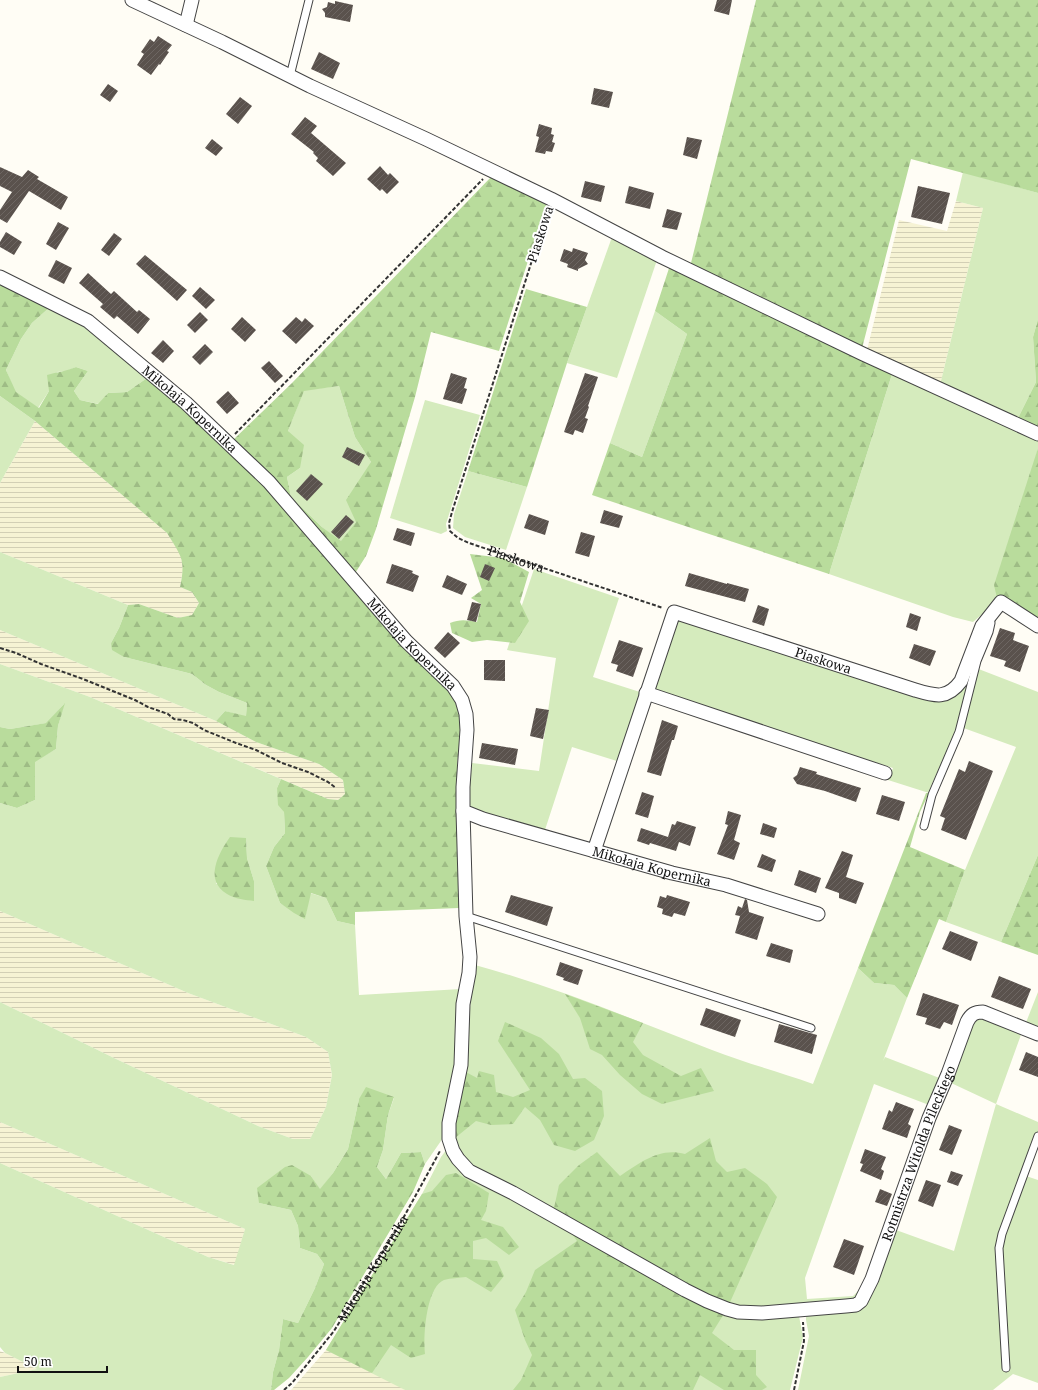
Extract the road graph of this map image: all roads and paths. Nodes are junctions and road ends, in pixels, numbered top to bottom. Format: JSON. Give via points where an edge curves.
{"nodes":[{"id":1,"x":132,"y":0,"type":"edge"},
{"id":2,"x":192,"y":0,"type":"edge"},
{"id":3,"x":309,"y":0,"type":"edge"},
{"id":4,"x":186,"y":25,"type":"junction"},
{"id":5,"x":290,"y":76,"type":"junction"},
{"id":6,"x":492,"y":170,"type":"junction"},
{"id":7,"x":551,"y":199,"type":"junction"},
{"id":8,"x":0,"y":277,"type":"edge"},
{"id":9,"x":1038,"y":434,"type":"edge"},
{"id":10,"x":227,"y":442,"type":"junction"},
{"id":11,"x":674,"y":612,"type":"junction"},
{"id":12,"x":990,"y":616,"type":"junction"},
{"id":13,"x":1036,"y":621,"type":"edge"},
{"id":14,"x":0,"y":648,"type":"edge"},
{"id":15,"x":646,"y":693,"type":"junction"},
{"id":16,"x":885,"y":773,"type":"dead end"},
{"id":17,"x":336,"y":788,"type":"dead end"},
{"id":18,"x":463,"y":811,"type":"junction"},
{"id":19,"x":924,"y":826,"type":"dead end"},
{"id":20,"x":594,"y":851,"type":"junction"},
{"id":21,"x":818,"y":914,"type":"dead end"},
{"id":22,"x":466,"y":916,"type":"junction"},
{"id":23,"x":812,"y":1028,"type":"dead end"},
{"id":24,"x":1038,"y":1034,"type":"edge"},
{"id":25,"x":1038,"y":1136,"type":"edge"},
{"id":26,"x":449,"y":1139,"type":"junction"},
{"id":27,"x":800,"y":1310,"type":"junction"},
{"id":28,"x":1006,"y":1368,"type":"dead end"},
{"id":29,"x":284,"y":1390,"type":"edge"},
{"id":30,"x":794,"y":1390,"type":"edge"}],
"edges":[{"from":1,"to":4,"type":"street","name":"Piaskowa"},
{"from":2,"to":4,"type":"street"},
{"from":3,"to":5,"type":"lane"},
{"from":4,"to":5,"type":"street","name":"Piaskowa"},
{"from":5,"to":6,"type":"street","name":"Piaskowa"},
{"from":6,"to":7,"type":"street","name":"Piaskowa"},
{"from":6,"to":10,"type":"path"},
{"from":7,"to":9,"type":"street","name":"Piaskowa","via":[[662,257],[849,348]]},
{"from":7,"to":11,"type":"path","name":"Piaskowa","via":[[452,512],[450,531],[468,543]]},
{"from":8,"to":10,"type":"street","name":"Mikołaja Kopernika","via":[[88,321],[186,403]]},
{"from":10,"to":18,"type":"street","name":"Mikołaja Kopernika","via":[[269,482],[406,641],[453,686],[462,700],[467,730]]},
{"from":11,"to":12,"type":"street","name":"Piaskowa","via":[[940,696],[949,692],[961,680],[978,633]]},
{"from":11,"to":15,"type":"street"},
{"from":12,"to":13,"type":"street","name":"Piaskowa","via":[[1001,602]]},
{"from":12,"to":19,"type":"lane","via":[[989,632],[977,661],[959,732],[935,789]]},
{"from":14,"to":17,"type":"path","via":[[129,697],[174,719],[193,723],[236,744],[308,772]]},
{"from":15,"to":16,"type":"street"},
{"from":15,"to":20,"type":"street"},
{"from":18,"to":20,"type":"street","name":"Mikołaja Kopernika"},
{"from":18,"to":22,"type":"street"},
{"from":20,"to":21,"type":"street","name":"Mikołaja Kopernika","via":[[726,885]]},
{"from":22,"to":23,"type":"lane"},
{"from":22,"to":26,"type":"street","via":[[470,941],[469,973],[463,1004],[461,1065],[449,1123]]},
{"from":24,"to":27,"type":"street","name":"Rotmistrza Witolda Pileckiego","via":[[983,1012],[976,1012],[971,1016],[929,1118],[861,1301],[856,1305]]},
{"from":25,"to":28,"type":"lane","via":[[999,1248]]},
{"from":26,"to":27,"type":"street","via":[[458,1159],[469,1171],[707,1301],[747,1313]]},
{"from":26,"to":29,"type":"path","name":"Mikołaja Kopernika","via":[[334,1331]]},
{"from":27,"to":30,"type":"path","via":[[804,1341]]}]}
